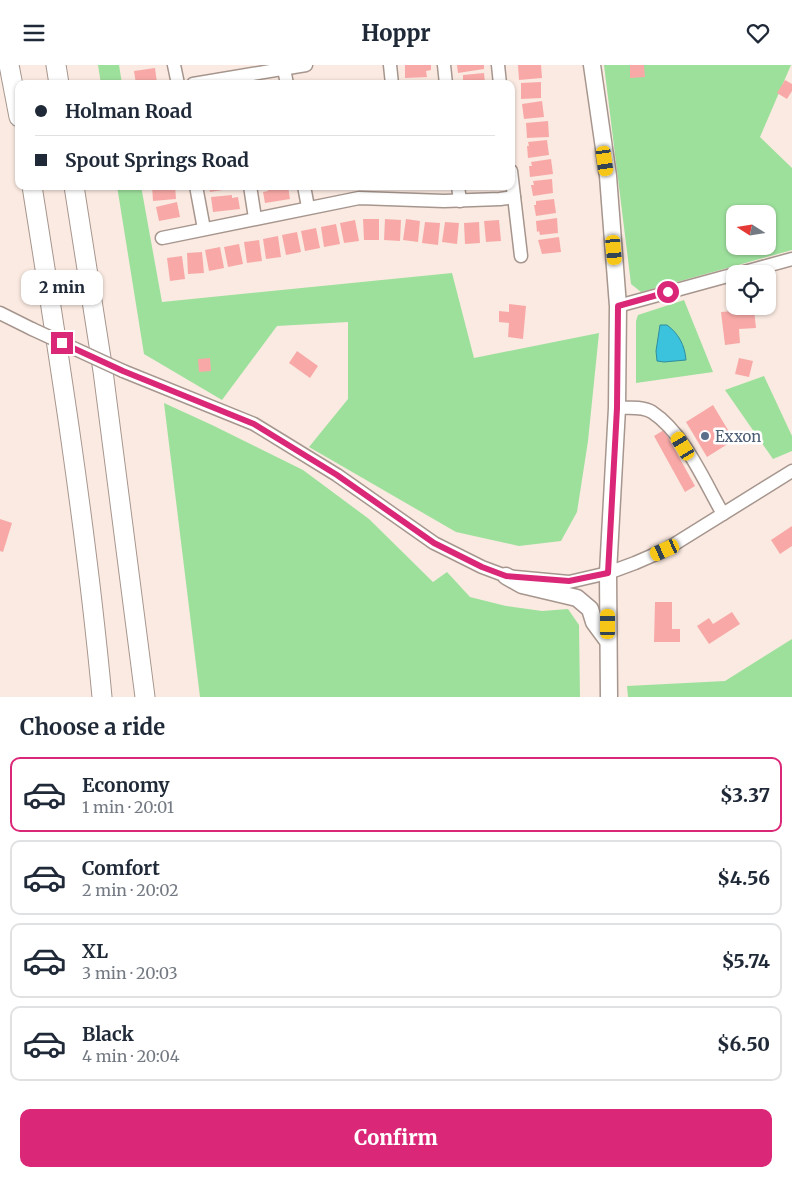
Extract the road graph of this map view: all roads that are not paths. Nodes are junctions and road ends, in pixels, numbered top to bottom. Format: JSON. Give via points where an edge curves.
{"nodes":[{"id":1,"x":9,"y":65,"type":"edge"},
{"id":2,"x":56,"y":65,"type":"edge"},
{"id":3,"x":174,"y":65,"type":"edge"},
{"id":4,"x":306,"y":65,"type":"edge"},
{"id":5,"x":390,"y":65,"type":"edge"},
{"id":6,"x":444,"y":65,"type":"edge"},
{"id":7,"x":498,"y":65,"type":"edge"},
{"id":8,"x":592,"y":65,"type":"edge"},
{"id":9,"x":284,"y":69,"type":"junction"},
{"id":10,"x":58,"y":80,"type":"edge"},
{"id":11,"x":177,"y":80,"type":"edge"},
{"id":12,"x":235,"y":80,"type":"edge"},
{"id":13,"x":286,"y":80,"type":"edge"},
{"id":14,"x":392,"y":80,"type":"edge"},
{"id":15,"x":446,"y":80,"type":"edge"},
{"id":16,"x":500,"y":80,"type":"edge"},
{"id":17,"x":15,"y":96,"type":"edge"},
{"id":18,"x":33,"y":190,"type":"edge"},
{"id":19,"x":75,"y":190,"type":"edge"},
{"id":20,"x":197,"y":190,"type":"edge"},
{"id":21,"x":251,"y":190,"type":"edge"},
{"id":22,"x":305,"y":190,"type":"edge"},
{"id":23,"x":459,"y":190,"type":"edge"},
{"id":24,"x":513,"y":190,"type":"edge"},
{"id":25,"x":400,"y":192,"type":"edge"},
{"id":26,"x":514,"y":197,"type":"junction"},
{"id":27,"x":460,"y":201,"type":"junction"},
{"id":28,"x":308,"y":207,"type":"junction"},
{"id":29,"x":255,"y":218,"type":"junction"},
{"id":30,"x":204,"y":229,"type":"junction"},
{"id":31,"x":162,"y":238,"type":"dead end"},
{"id":32,"x":521,"y":255,"type":"dead end"},
{"id":33,"x":792,"y":259,"type":"edge"},
{"id":34,"x":770,"y":265,"type":"edge"},
{"id":35,"x":726,"y":277,"type":"edge"},
{"id":36,"x":618,"y":306,"type":"junction"},
{"id":37,"x":0,"y":313,"type":"edge"},
{"id":38,"x":617,"y":408,"type":"junction"},
{"id":39,"x":792,"y":471,"type":"edge"},
{"id":40,"x":723,"y":513,"type":"junction"},
{"id":41,"x":608,"y":573,"type":"junction"},
{"id":42,"x":506,"y":576,"type":"junction"},
{"id":43,"x":608,"y":641,"type":"junction"},
{"id":44,"x":102,"y":697,"type":"edge"},
{"id":45,"x":145,"y":697,"type":"edge"},
{"id":46,"x":609,"y":697,"type":"edge"}],
"edges":[{"from":1,"to":17,"type":"highway"},
{"from":2,"to":10,"type":"highway"},
{"from":3,"to":11,"type":"street"},
{"from":4,"to":9,"type":"street"},
{"from":5,"to":14,"type":"street"},
{"from":6,"to":15,"type":"street"},
{"from":7,"to":16,"type":"street"},
{"from":8,"to":36,"type":"main road","via":[[608,176]]},
{"from":9,"to":12,"type":"street"},
{"from":9,"to":13,"type":"street"},
{"from":18,"to":44,"type":"highway","via":[[92,597]]},
{"from":19,"to":45,"type":"highway","via":[[103,371]]},
{"from":20,"to":30,"type":"street"},
{"from":21,"to":29,"type":"street"},
{"from":22,"to":28,"type":"street"},
{"from":23,"to":27,"type":"street"},
{"from":24,"to":26,"type":"street"},
{"from":25,"to":27,"type":"street"},
{"from":25,"to":28,"type":"street"},
{"from":26,"to":27,"type":"street"},
{"from":26,"to":32,"type":"street"},
{"from":28,"to":29,"type":"street"},
{"from":29,"to":30,"type":"street"},
{"from":30,"to":31,"type":"street"},
{"from":33,"to":34,"type":"street"},
{"from":35,"to":36,"type":"street"},
{"from":36,"to":38,"type":"main road"},
{"from":37,"to":42,"type":"street","bridge":true,"via":[[123,371],[254,424],[337,475],[434,543]]},
{"from":38,"to":40,"type":"street","via":[[642,408],[676,434]]},
{"from":38,"to":41,"type":"main road"},
{"from":39,"to":40,"type":"street"},
{"from":40,"to":41,"type":"street","via":[[665,550]]},
{"from":41,"to":42,"type":"street","via":[[569,581]]},
{"from":41,"to":43,"type":"main road"},
{"from":42,"to":43,"type":"main road","via":[[522,585],[577,598],[590,609],[594,622]]},
{"from":43,"to":46,"type":"main road"}]}
